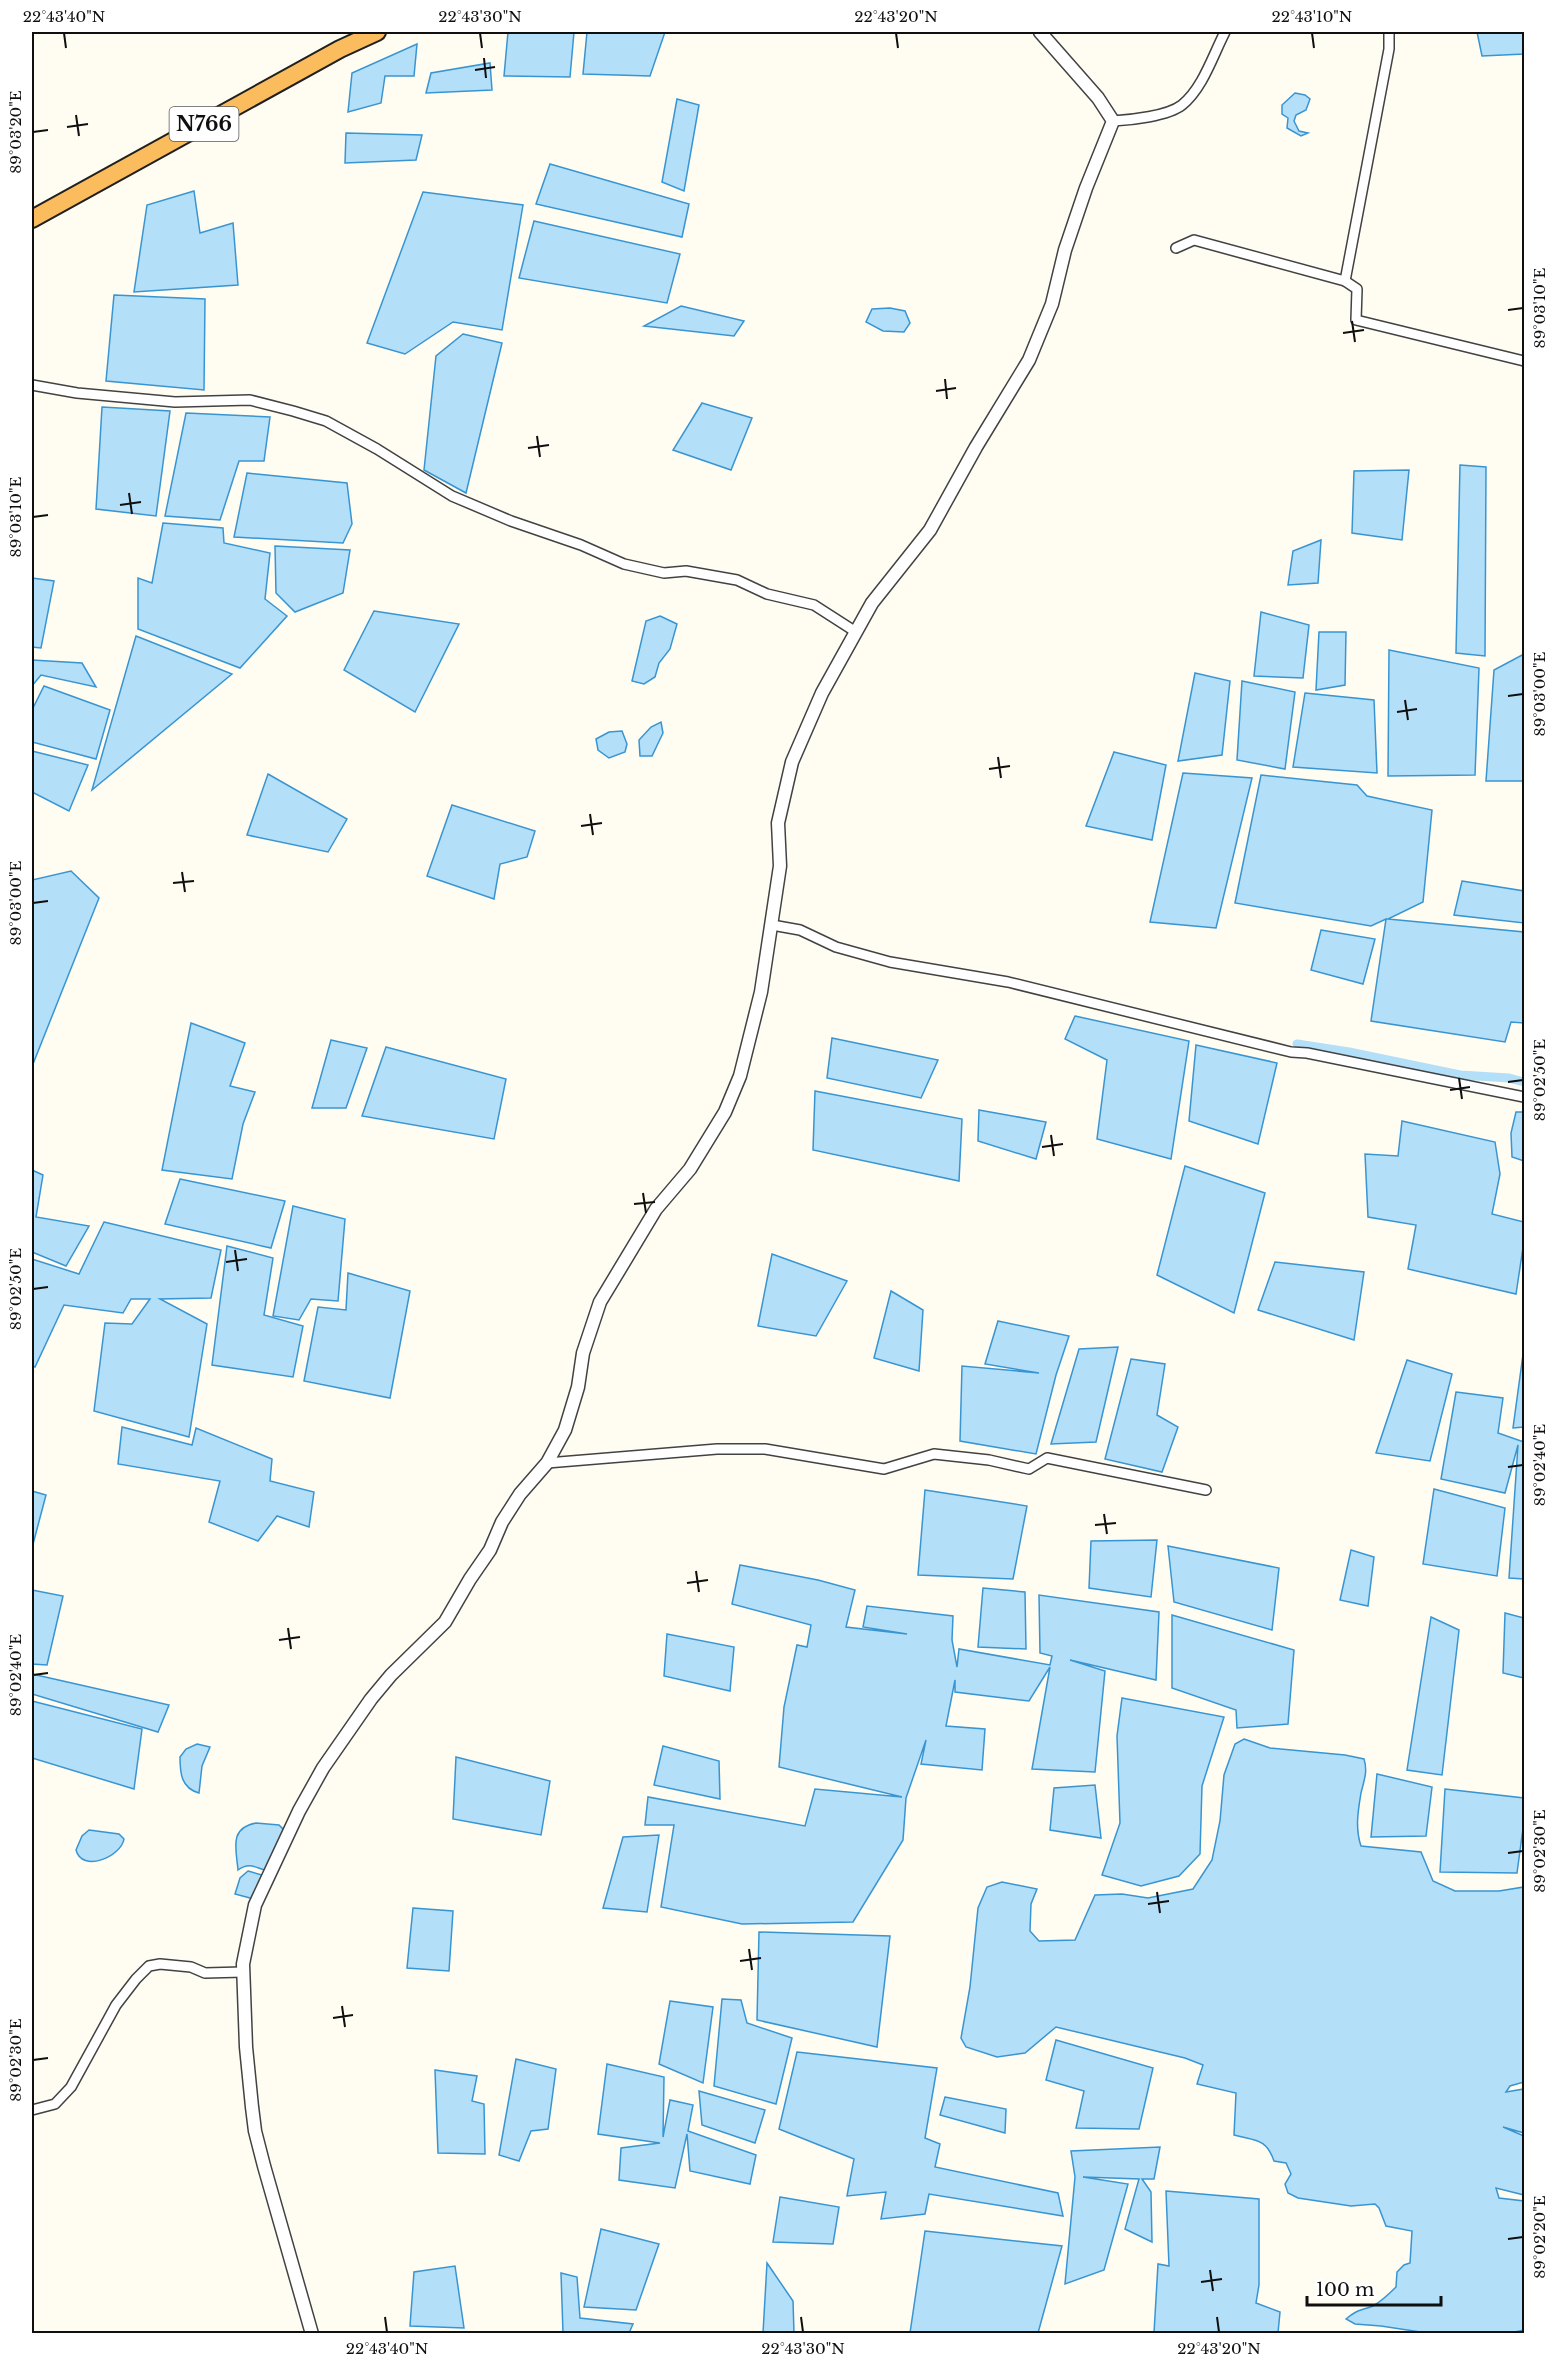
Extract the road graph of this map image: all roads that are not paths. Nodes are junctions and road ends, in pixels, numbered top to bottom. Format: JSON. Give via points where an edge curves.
{"nodes":[{"id":1,"x":377,"y":32,"type":"edge"},
{"id":2,"x":1040,"y":32,"type":"edge"},
{"id":3,"x":1225,"y":32,"type":"edge"},
{"id":4,"x":1389,"y":32,"type":"edge"},
{"id":5,"x":1113,"y":121,"type":"junction"},
{"id":6,"x":32,"y":219,"type":"edge"},
{"id":7,"x":1176,"y":248,"type":"dead end"},
{"id":8,"x":1345,"y":281,"type":"junction"},
{"id":9,"x":1524,"y":362,"type":"edge"},
{"id":10,"x":32,"y":384,"type":"edge"},
{"id":11,"x":856,"y":632,"type":"junction"},
{"id":12,"x":772,"y":925,"type":"junction"},
{"id":13,"x":1524,"y":1097,"type":"edge"},
{"id":14,"x":547,"y":1464,"type":"junction"},
{"id":15,"x":1206,"y":1490,"type":"dead end"},
{"id":16,"x":243,"y":1972,"type":"junction"},
{"id":17,"x":32,"y":2110,"type":"edge"},
{"id":18,"x":312,"y":2334,"type":"edge"}],
"edges":[{"from":1,"to":6,"type":"highway","number":"N766"},
{"from":2,"to":5,"type":"street"},
{"from":3,"to":5,"type":"street","via":[[1196,87],[1181,106]]},
{"from":4,"to":8,"type":"street"},
{"from":5,"to":11,"type":"street","via":[[1069,240],[1052,304],[1029,360],[930,530],[872,603]]},
{"from":7,"to":8,"type":"street","via":[[1194,240]]},
{"from":8,"to":9,"type":"street","via":[[1357,288],[1356,320]]},
{"from":10,"to":11,"type":"street","via":[[77,393],[175,402],[250,400],[293,411],[326,421],[452,496],[511,521],[624,564],[664,573],[686,571],[738,580],[767,594],[814,605]]},
{"from":11,"to":12,"type":"street","via":[[822,693],[792,762],[778,823],[780,866]]},
{"from":12,"to":13,"type":"street","via":[[800,930],[836,947],[890,962],[1008,982],[1291,1052]]},
{"from":12,"to":14,"type":"street","via":[[761,992],[740,1076],[725,1113],[690,1169],[656,1209],[600,1302],[565,1430]]},
{"from":14,"to":15,"type":"street","via":[[717,1449],[765,1449],[884,1469],[934,1454],[1029,1469],[1047,1458]]},
{"from":14,"to":16,"type":"street","via":[[520,1494],[445,1622],[408,1656],[371,1699],[310,1789],[255,1905]]},
{"from":16,"to":17,"type":"street","via":[[205,1973],[191,1967],[149,1966],[116,2005],[71,2087],[55,2104]]},
{"from":16,"to":18,"type":"street","via":[[255,2131]]}]}
